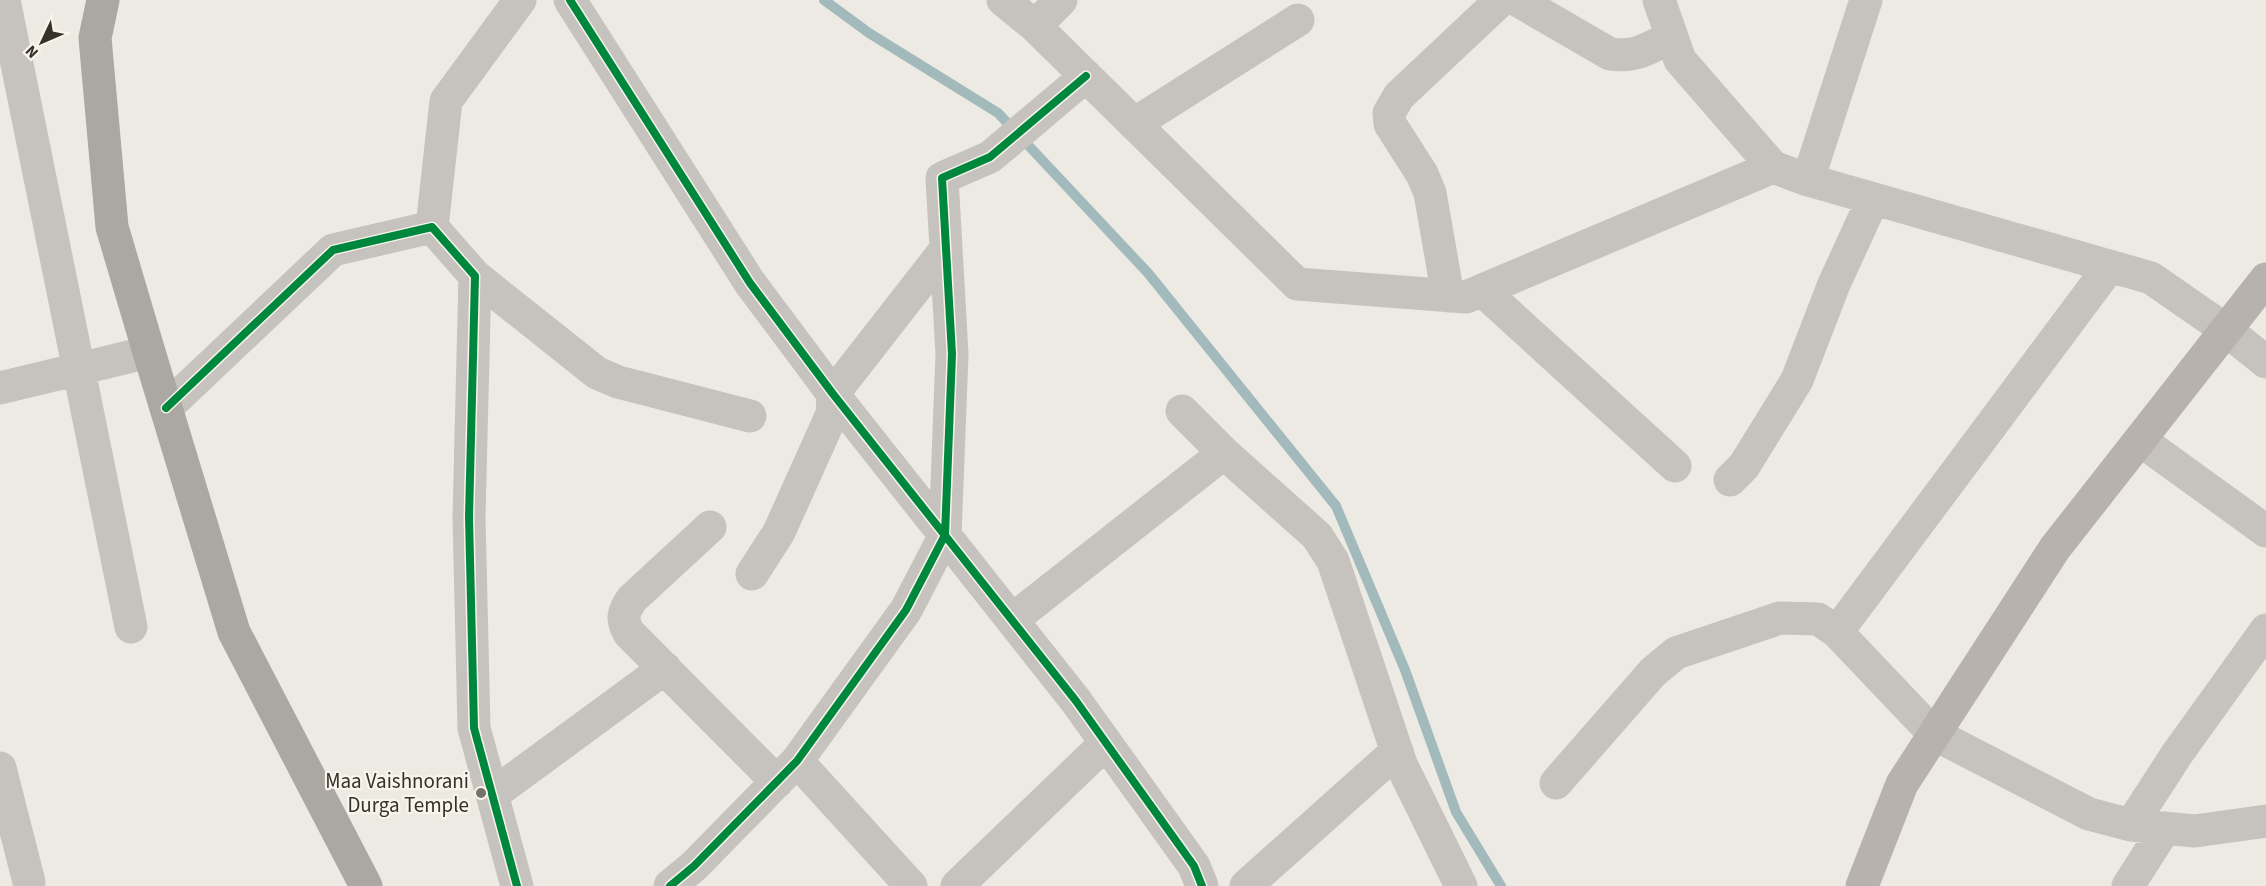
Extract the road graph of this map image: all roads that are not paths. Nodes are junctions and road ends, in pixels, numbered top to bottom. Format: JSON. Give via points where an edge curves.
{"nodes":[{"id":1,"x":4,"y":0,"type":"edge"},
{"id":2,"x":103,"y":0,"type":"edge"},
{"id":3,"x":520,"y":0,"type":"edge"},
{"id":4,"x":570,"y":0,"type":"edge"},
{"id":5,"x":1003,"y":0,"type":"edge"},
{"id":6,"x":1061,"y":0,"type":"edge"},
{"id":7,"x":1501,"y":0,"type":"edge"},
{"id":8,"x":1517,"y":0,"type":"edge"},
{"id":9,"x":1659,"y":0,"type":"edge"},
{"id":10,"x":1866,"y":0,"type":"edge"},
{"id":11,"x":1298,"y":20,"type":"dead end"},
{"id":12,"x":1035,"y":26,"type":"junction"},
{"id":13,"x":1671,"y":37,"type":"junction"},
{"id":14,"x":1086,"y":76,"type":"junction"},
{"id":15,"x":1134,"y":124,"type":"junction"},
{"id":16,"x":1773,"y":167,"type":"junction"},
{"id":17,"x":1820,"y":183,"type":"junction"},
{"id":18,"x":1873,"y":199,"type":"junction"},
{"id":19,"x":432,"y":227,"type":"junction"},
{"id":20,"x":946,"y":249,"type":"junction"},
{"id":21,"x":2110,"y":266,"type":"junction"},
{"id":22,"x":475,"y":276,"type":"junction"},
{"id":23,"x":2266,"y":279,"type":"edge"},
{"id":24,"x":1482,"y":290,"type":"junction"},
{"id":25,"x":1448,"y":296,"type":"junction"},
{"id":26,"x":2226,"y":330,"type":"junction"},
{"id":27,"x":149,"y":352,"type":"junction"},
{"id":28,"x":2266,"y":362,"type":"edge"},
{"id":29,"x":78,"y":369,"type":"junction"},
{"id":30,"x":0,"y":388,"type":"edge"},
{"id":31,"x":833,"y":394,"type":"junction"},
{"id":32,"x":166,"y":408,"type":"junction"},
{"id":33,"x":1182,"y":411,"type":"dead end"},
{"id":34,"x":750,"y":416,"type":"dead end"},
{"id":35,"x":2140,"y":440,"type":"junction"},
{"id":36,"x":1224,"y":453,"type":"junction"},
{"id":37,"x":1675,"y":466,"type":"dead end"},
{"id":38,"x":1730,"y":480,"type":"dead end"},
{"id":39,"x":710,"y":527,"type":"dead end"},
{"id":40,"x":2266,"y":531,"type":"edge"},
{"id":41,"x":945,"y":535,"type":"junction"},
{"id":42,"x":752,"y":574,"type":"dead end"},
{"id":43,"x":1012,"y":620,"type":"junction"},
{"id":44,"x":131,"y":627,"type":"dead end"},
{"id":45,"x":2266,"y":630,"type":"edge"},
{"id":46,"x":1837,"y":632,"type":"junction"},
{"id":47,"x":665,"y":668,"type":"junction"},
{"id":48,"x":1934,"y":734,"type":"junction"},
{"id":49,"x":1106,"y":743,"type":"junction"},
{"id":50,"x":1397,"y":751,"type":"junction"},
{"id":51,"x":0,"y":768,"type":"edge"},
{"id":52,"x":787,"y":771,"type":"junction"},
{"id":53,"x":1556,"y":783,"type":"dead end"},
{"id":54,"x":492,"y":795,"type":"junction"},
{"id":55,"x":2262,"y":814,"type":"edge"},
{"id":56,"x":2131,"y":825,"type":"junction"},
{"id":57,"x":2165,"y":828,"type":"junction"},
{"id":58,"x":29,"y":882,"type":"dead end"},
{"id":59,"x":366,"y":886,"type":"edge"},
{"id":60,"x":517,"y":886,"type":"edge"},
{"id":61,"x":670,"y":886,"type":"edge"},
{"id":62,"x":911,"y":886,"type":"edge"},
{"id":63,"x":957,"y":886,"type":"edge"},
{"id":64,"x":1202,"y":886,"type":"edge"},
{"id":65,"x":1246,"y":886,"type":"edge"},
{"id":66,"x":1461,"y":886,"type":"edge"},
{"id":67,"x":1862,"y":886,"type":"edge"},
{"id":68,"x":2128,"y":886,"type":"edge"}],
"edges":[{"from":1,"to":29,"type":"street"},
{"from":2,"to":27,"type":"main road","via":[[95,38],[112,227]]},
{"from":3,"to":19,"type":"street","via":[[446,102]]},
{"from":4,"to":31,"type":"street","via":[[750,283]]},
{"from":5,"to":12,"type":"street"},
{"from":6,"to":12,"type":"street"},
{"from":7,"to":25,"type":"street","via":[[1399,96],[1389,113],[1390,124],[1430,193]]},
{"from":8,"to":13,"type":"street","via":[[1610,54],[1635,55]]},
{"from":9,"to":13,"type":"street"},
{"from":10,"to":17,"type":"street"},
{"from":11,"to":15,"type":"street"},
{"from":12,"to":14,"type":"street"},
{"from":13,"to":16,"type":"street","via":[[1680,60]]},
{"from":14,"to":15,"type":"street"},
{"from":14,"to":20,"type":"street","via":[[990,157],[942,178]]},
{"from":15,"to":25,"type":"street","via":[[1297,284]]},
{"from":16,"to":17,"type":"street"},
{"from":16,"to":24,"type":"street"},
{"from":17,"to":18,"type":"street"},
{"from":18,"to":21,"type":"street"},
{"from":18,"to":38,"type":"street","via":[[1834,284],[1797,380],[1744,466]]},
{"from":19,"to":22,"type":"street"},
{"from":19,"to":32,"type":"street","via":[[333,250]]},
{"from":20,"to":31,"type":"street"},
{"from":20,"to":41,"type":"street","via":[[951,354]]},
{"from":21,"to":26,"type":"street","via":[[2151,278]]},
{"from":21,"to":46,"type":"street"},
{"from":22,"to":34,"type":"street","via":[[597,373]]},
{"from":22,"to":54,"type":"street","via":[[469,517],[474,728]]},
{"from":23,"to":26,"type":"street"},
{"from":24,"to":25,"type":"street","via":[[1466,297]]},
{"from":24,"to":37,"type":"street"},
{"from":26,"to":28,"type":"street"},
{"from":26,"to":35,"type":"street"},
{"from":27,"to":29,"type":"street"},
{"from":27,"to":32,"type":"main road"},
{"from":29,"to":30,"type":"street"},
{"from":29,"to":44,"type":"street"},
{"from":31,"to":41,"type":"street"},
{"from":31,"to":42,"type":"street","via":[[832,414],[779,532]]},
{"from":32,"to":59,"type":"main road","via":[[234,632]]},
{"from":33,"to":36,"type":"street"},
{"from":35,"to":40,"type":"street"},
{"from":35,"to":48,"type":"street","via":[[2055,548]]},
{"from":36,"to":43,"type":"street"},
{"from":36,"to":50,"type":"street","via":[[1327,549]]},
{"from":39,"to":47,"type":"street","via":[[624,610],[623,622],[629,633]]},
{"from":41,"to":43,"type":"street"},
{"from":41,"to":52,"type":"street","via":[[906,610]]},
{"from":43,"to":49,"type":"street"},
{"from":45,"to":56,"type":"street"},
{"from":46,"to":48,"type":"street"},
{"from":46,"to":53,"type":"street","via":[[1818,619],[1780,618],[1676,653],[1653,672]]},
{"from":47,"to":52,"type":"street"},
{"from":47,"to":54,"type":"street"},
{"from":48,"to":56,"type":"street","via":[[2089,814]]},
{"from":48,"to":67,"type":"street","via":[[1902,784]]},
{"from":49,"to":63,"type":"street"},
{"from":49,"to":64,"type":"street","via":[[1194,866]]},
{"from":50,"to":65,"type":"street"},
{"from":50,"to":66,"type":"street"},
{"from":51,"to":58,"type":"street"},
{"from":52,"to":61,"type":"street"},
{"from":52,"to":62,"type":"street"},
{"from":54,"to":60,"type":"street"},
{"from":55,"to":57,"type":"street","via":[[2195,831]]},
{"from":56,"to":57,"type":"street"},
{"from":57,"to":68,"type":"street"}]}
